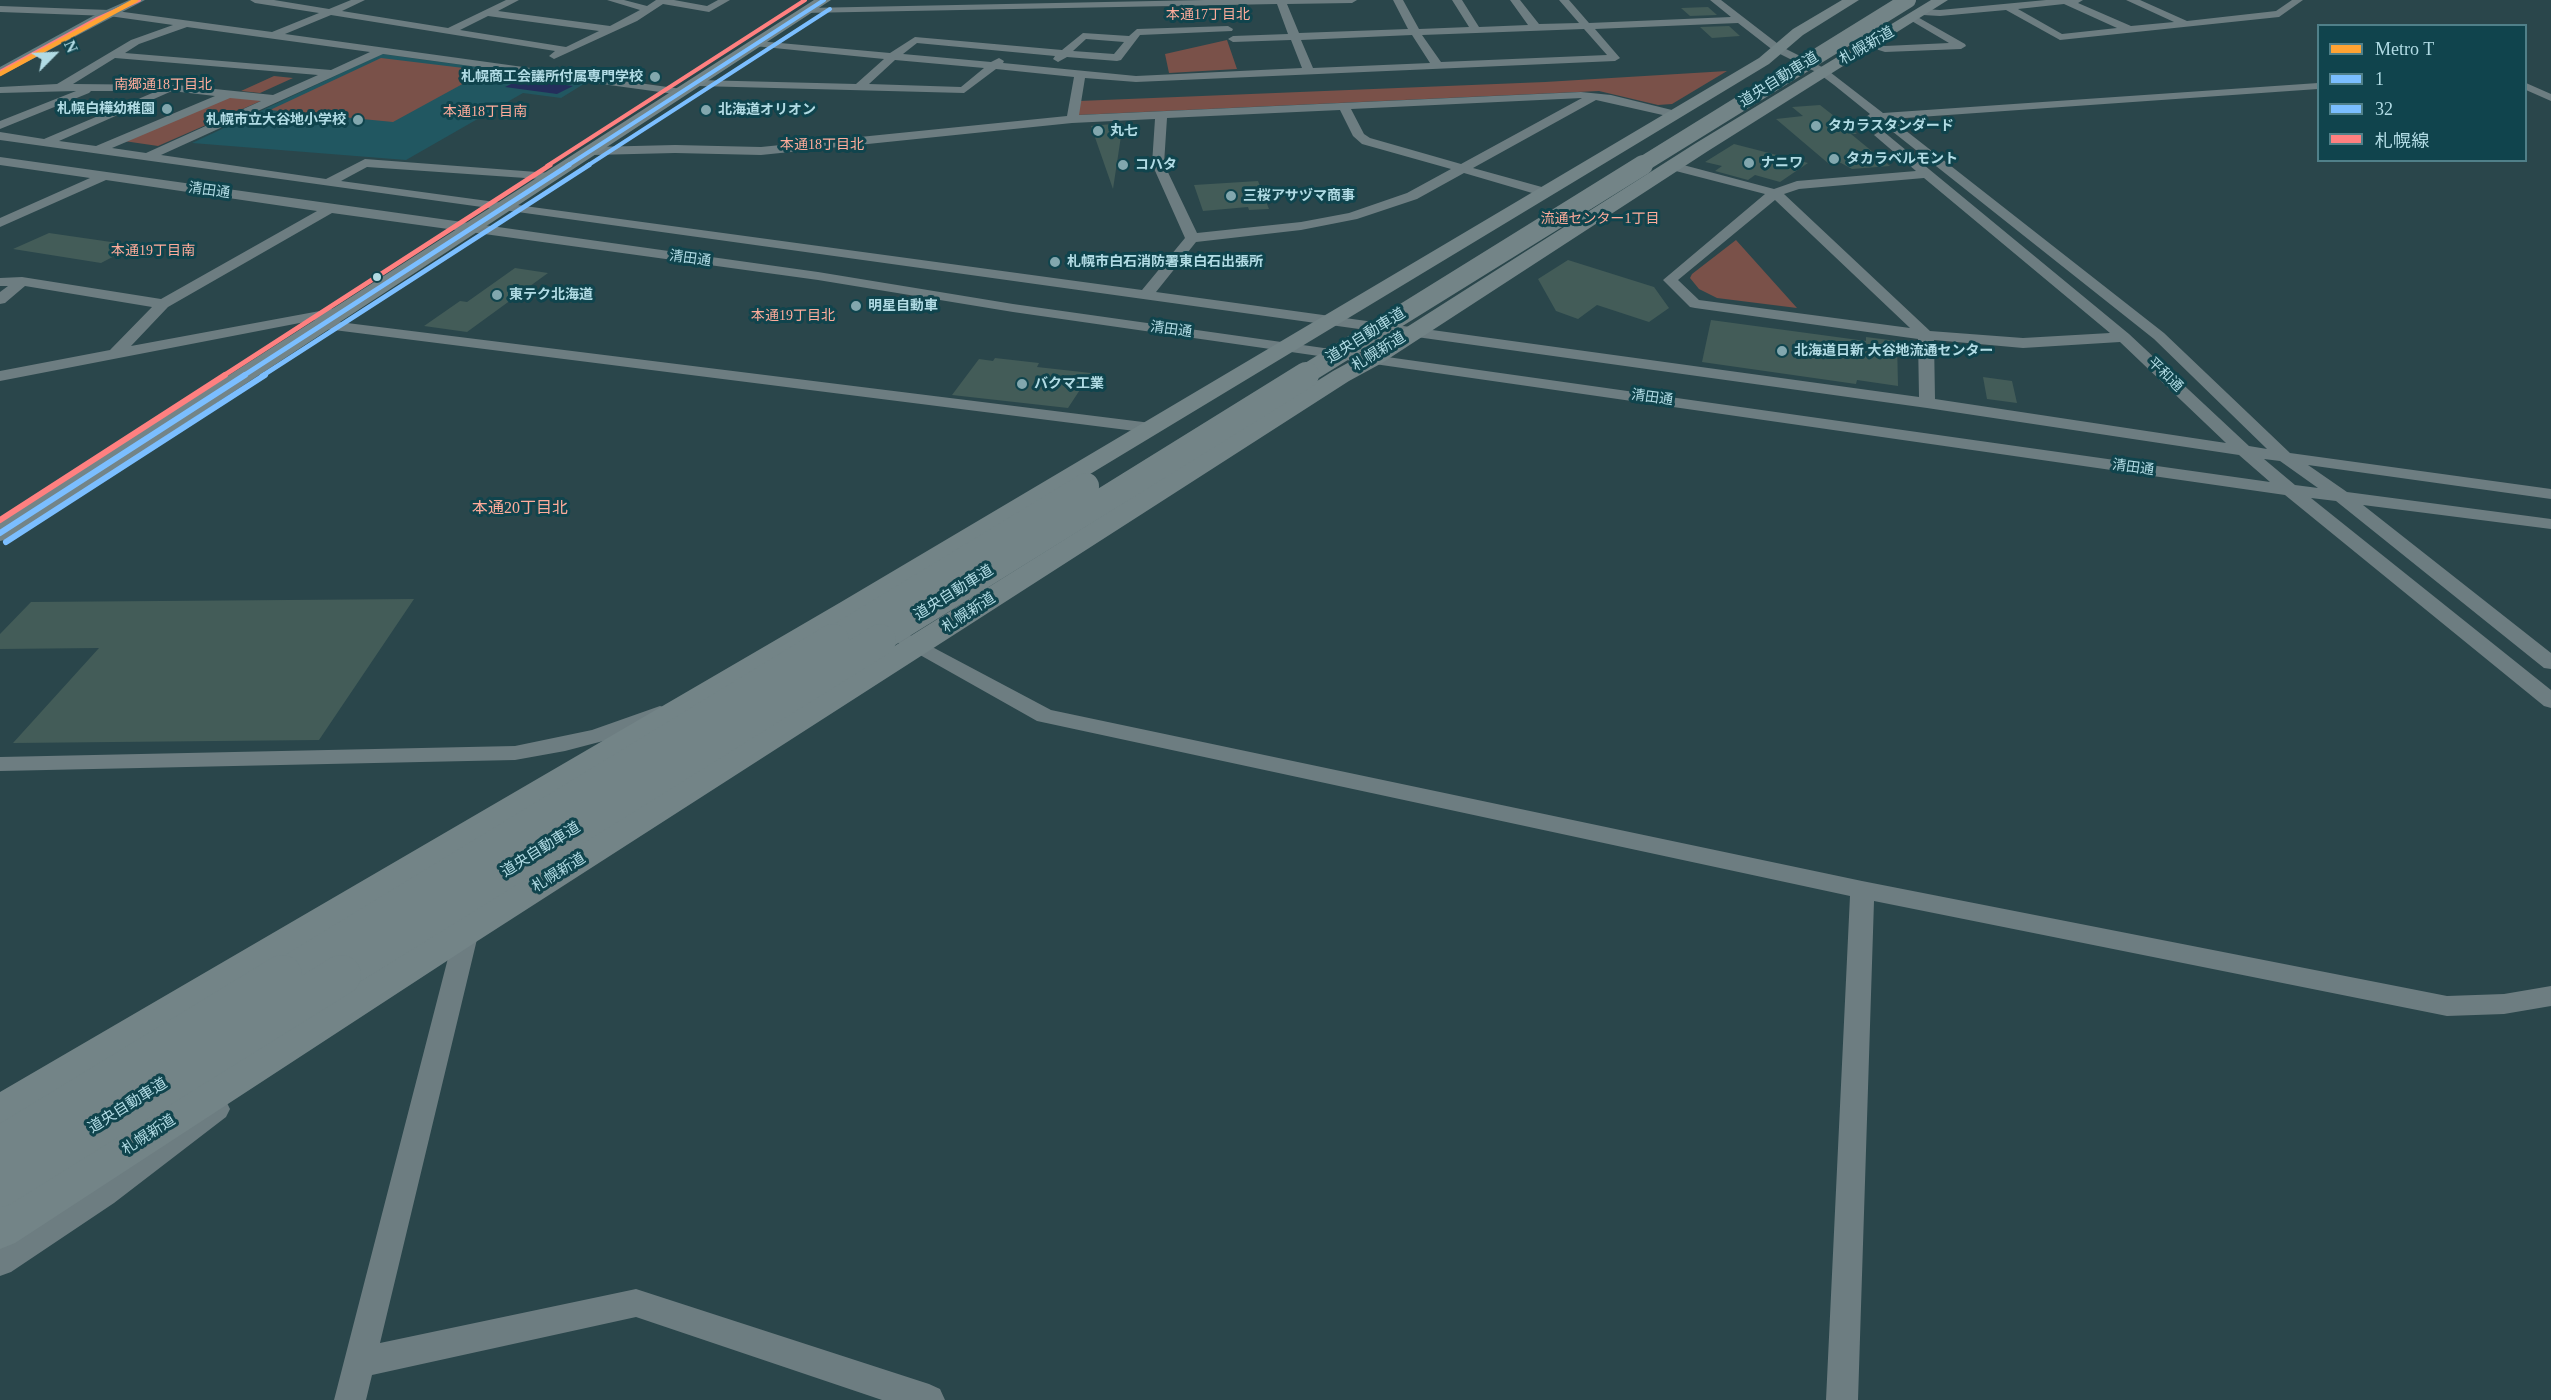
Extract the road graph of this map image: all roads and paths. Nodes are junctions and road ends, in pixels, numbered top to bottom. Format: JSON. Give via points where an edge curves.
{"nodes":[{"id":1,"x":42,"y":0,"type":"edge"},
{"id":2,"x":116,"y":0,"type":"edge"},
{"id":3,"x":138,"y":0,"type":"edge"},
{"id":4,"x":255,"y":0,"type":"edge"},
{"id":5,"x":360,"y":0,"type":"edge"},
{"id":6,"x":514,"y":0,"type":"edge"},
{"id":7,"x":612,"y":0,"type":"edge"},
{"id":8,"x":662,"y":0,"type":"edge"},
{"id":9,"x":725,"y":0,"type":"edge"},
{"id":10,"x":824,"y":0,"type":"edge"},
{"id":11,"x":1352,"y":0,"type":"edge"},
{"id":12,"x":1398,"y":0,"type":"edge"},
{"id":13,"x":1457,"y":0,"type":"edge"},
{"id":14,"x":1515,"y":0,"type":"edge"},
{"id":15,"x":1564,"y":0,"type":"edge"},
{"id":16,"x":1715,"y":0,"type":"edge"},
{"id":17,"x":1852,"y":0,"type":"edge"},
{"id":18,"x":1868,"y":0,"type":"edge"},
{"id":19,"x":1885,"y":0,"type":"edge"},
{"id":20,"x":2078,"y":0,"type":"edge"},
{"id":21,"x":2131,"y":0,"type":"edge"},
{"id":22,"x":2298,"y":0,"type":"edge"},
{"id":23,"x":1281,"y":2,"type":"junction"},
{"id":24,"x":2065,"y":2,"type":"junction"},
{"id":25,"x":1088,"y":3,"type":"edge"},
{"id":26,"x":1339,"y":5,"type":"edge"},
{"id":27,"x":2008,"y":7,"type":"junction"},
{"id":28,"x":0,"y":9,"type":"edge"},
{"id":29,"x":649,"y":9,"type":"junction"},
{"id":30,"x":1919,"y":9,"type":"edge"},
{"id":31,"x":20,"y":10,"type":"junction"},
{"id":32,"x":91,"y":11,"type":"junction"},
{"id":33,"x":807,"y":11,"type":"junction"},
{"id":34,"x":333,"y":12,"type":"junction"},
{"id":35,"x":109,"y":13,"type":"junction"},
{"id":36,"x":486,"y":13,"type":"junction"},
{"id":37,"x":0,"y":19,"type":"edge"},
{"id":38,"x":1739,"y":20,"type":"junction"},
{"id":39,"x":2187,"y":23,"type":"junction"},
{"id":40,"x":186,"y":24,"type":"junction"},
{"id":41,"x":1228,"y":26,"type":"junction"},
{"id":42,"x":1586,"y":26,"type":"junction"},
{"id":43,"x":1536,"y":28,"type":"junction"},
{"id":44,"x":611,"y":29,"type":"junction"},
{"id":45,"x":1476,"y":30,"type":"junction"},
{"id":46,"x":2129,"y":30,"type":"junction"},
{"id":47,"x":448,"y":31,"type":"junction"},
{"id":48,"x":1415,"y":32,"type":"junction"},
{"id":49,"x":272,"y":36,"type":"junction"},
{"id":50,"x":1026,"y":36,"type":"dead end"},
{"id":51,"x":1294,"y":37,"type":"junction"},
{"id":52,"x":1132,"y":39,"type":"junction"},
{"id":53,"x":1788,"y":40,"type":"junction"},
{"id":54,"x":758,"y":44,"type":"junction"},
{"id":55,"x":1868,"y":45,"type":"junction"},
{"id":56,"x":1011,"y":49,"type":"junction"},
{"id":57,"x":567,"y":50,"type":"junction"},
{"id":58,"x":388,"y":52,"type":"junction"},
{"id":59,"x":1064,"y":54,"type":"junction"},
{"id":60,"x":113,"y":55,"type":"junction"},
{"id":61,"x":892,"y":57,"type":"junction"},
{"id":62,"x":0,"y":58,"type":"edge"},
{"id":63,"x":993,"y":66,"type":"junction"},
{"id":64,"x":1438,"y":66,"type":"junction"},
{"id":65,"x":523,"y":70,"type":"junction"},
{"id":66,"x":1046,"y":71,"type":"junction"},
{"id":67,"x":0,"y":72,"type":"edge"},
{"id":68,"x":1309,"y":72,"type":"junction"},
{"id":69,"x":333,"y":73,"type":"junction"},
{"id":70,"x":1080,"y":74,"type":"junction"},
{"id":71,"x":1816,"y":75,"type":"junction"},
{"id":72,"x":2317,"y":86,"type":"edge"},
{"id":73,"x":2527,"y":86,"type":"edge"},
{"id":74,"x":60,"y":87,"type":"junction"},
{"id":75,"x":93,"y":87,"type":"junction"},
{"id":76,"x":690,"y":87,"type":"junction"},
{"id":77,"x":859,"y":87,"type":"junction"},
{"id":78,"x":176,"y":88,"type":"junction"},
{"id":79,"x":0,"y":90,"type":"edge"},
{"id":80,"x":229,"y":94,"type":"junction"},
{"id":81,"x":1596,"y":96,"type":"junction"},
{"id":82,"x":2551,"y":98,"type":"edge"},
{"id":83,"x":274,"y":99,"type":"junction"},
{"id":84,"x":1344,"y":106,"type":"junction"},
{"id":85,"x":1676,"y":114,"type":"junction"},
{"id":86,"x":1161,"y":115,"type":"junction"},
{"id":87,"x":1879,"y":116,"type":"junction"},
{"id":88,"x":1860,"y":118,"type":"junction"},
{"id":89,"x":1072,"y":119,"type":"junction"},
{"id":90,"x":0,"y":125,"type":"edge"},
{"id":91,"x":0,"y":136,"type":"edge"},
{"id":92,"x":45,"y":143,"type":"junction"},
{"id":93,"x":98,"y":150,"type":"junction"},
{"id":94,"x":593,"y":151,"type":"junction"},
{"id":95,"x":148,"y":157,"type":"junction"},
{"id":96,"x":0,"y":161,"type":"edge"},
{"id":97,"x":1672,"y":166,"type":"junction"},
{"id":98,"x":1462,"y":168,"type":"junction"},
{"id":99,"x":1928,"y":174,"type":"junction"},
{"id":100,"x":102,"y":177,"type":"junction"},
{"id":101,"x":550,"y":177,"type":"junction"},
{"id":102,"x":329,"y":182,"type":"junction"},
{"id":103,"x":1545,"y":192,"type":"junction"},
{"id":104,"x":1775,"y":193,"type":"junction"},
{"id":105,"x":504,"y":207,"type":"junction"},
{"id":106,"x":331,"y":208,"type":"junction"},
{"id":107,"x":0,"y":222,"type":"edge"},
{"id":108,"x":470,"y":229,"type":"junction"},
{"id":109,"x":1192,"y":238,"type":"junction"},
{"id":110,"x":843,"y":254,"type":"junction"},
{"id":111,"x":818,"y":276,"type":"junction"},
{"id":112,"x":22,"y":281,"type":"junction"},
{"id":113,"x":1038,"y":281,"type":"junction"},
{"id":114,"x":0,"y":282,"type":"edge"},
{"id":115,"x":1145,"y":296,"type":"junction"},
{"id":116,"x":0,"y":300,"type":"edge"},
{"id":117,"x":163,"y":304,"type":"junction"},
{"id":118,"x":1012,"y":308,"type":"junction"},
{"id":119,"x":343,"y":311,"type":"junction"},
{"id":120,"x":1328,"y":322,"type":"junction"},
{"id":121,"x":323,"y":325,"type":"junction"},
{"id":122,"x":1411,"y":332,"type":"junction"},
{"id":123,"x":1926,"y":334,"type":"junction"},
{"id":124,"x":2124,"y":337,"type":"junction"},
{"id":125,"x":1284,"y":347,"type":"junction"},
{"id":126,"x":114,"y":355,"type":"junction"},
{"id":127,"x":1374,"y":358,"type":"junction"},
{"id":128,"x":0,"y":376,"type":"edge"},
{"id":129,"x":1927,"y":403,"type":"junction"},
{"id":130,"x":1151,"y":428,"type":"junction"},
{"id":131,"x":2243,"y":450,"type":"junction"},
{"id":132,"x":2285,"y":457,"type":"junction"},
{"id":133,"x":2290,"y":490,"type":"junction"},
{"id":134,"x":2551,"y":494,"type":"edge"},
{"id":135,"x":2342,"y":497,"type":"junction"},
{"id":136,"x":2551,"y":524,"type":"edge"},
{"id":137,"x":0,"y":533,"type":"edge"},
{"id":138,"x":851,"y":608,"type":"junction"},
{"id":139,"x":918,"y":646,"type":"junction"},
{"id":140,"x":2551,"y":663,"type":"edge"},
{"id":141,"x":2551,"y":701,"type":"edge"},
{"id":142,"x":690,"y":702,"type":"junction"},
{"id":143,"x":0,"y":764,"type":"edge"},
{"id":144,"x":1862,"y":890,"type":"junction"},
{"id":145,"x":467,"y":931,"type":"junction"},
{"id":146,"x":370,"y":993,"type":"junction"},
{"id":147,"x":2551,"y":996,"type":"edge"},
{"id":148,"x":0,"y":1112,"type":"edge"},
{"id":149,"x":0,"y":1147,"type":"edge"},
{"id":150,"x":0,"y":1187,"type":"edge"},
{"id":151,"x":0,"y":1230,"type":"edge"},
{"id":152,"x":0,"y":1262,"type":"edge"},
{"id":153,"x":358,"y":1364,"type":"junction"},
{"id":154,"x":350,"y":1400,"type":"edge"},
{"id":155,"x":929,"y":1400,"type":"edge"},
{"id":156,"x":1842,"y":1400,"type":"edge"}],
"edges":[{"from":1,"to":31,"type":"street"},
{"from":2,"to":32,"type":"main road"},
{"from":3,"to":35,"type":"main road"},
{"from":4,"to":34,"type":"street"},
{"from":5,"to":34,"type":"street"},
{"from":6,"to":36,"type":"street"},
{"from":7,"to":29,"type":"street"},
{"from":8,"to":9,"type":"street","via":[[708,9]]},
{"from":8,"to":29,"type":"street"},
{"from":10,"to":33,"type":"highway"},
{"from":11,"to":26,"type":"street"},
{"from":12,"to":48,"type":"street"},
{"from":13,"to":45,"type":"street"},
{"from":14,"to":43,"type":"street"},
{"from":15,"to":42,"type":"street"},
{"from":16,"to":38,"type":"street","name":"平和通"},
{"from":17,"to":53,"type":"highway"},
{"from":18,"to":53,"type":"highway","via":[[1829,23]]},
{"from":19,"to":149,"type":"highway","name":"道央自動車道","bridge":true},
{"from":20,"to":24,"type":"street"},
{"from":21,"to":39,"type":"street"},
{"from":22,"to":39,"type":"street","via":[[2279,14]]},
{"from":23,"to":26,"type":"street"},
{"from":23,"to":41,"type":"street"},
{"from":23,"to":51,"type":"street"},
{"from":24,"to":27,"type":"street"},
{"from":24,"to":46,"type":"street"},
{"from":25,"to":33,"type":"street"},
{"from":25,"to":41,"type":"street"},
{"from":27,"to":30,"type":"street","via":[[1940,13]]},
{"from":27,"to":46,"type":"street","via":[[2060,37]]},
{"from":28,"to":31,"type":"street"},
{"from":29,"to":44,"type":"street"},
{"from":30,"to":55,"type":"highway","name":"札幌新道"},
{"from":30,"to":55,"type":"street","via":[[1961,46],[1885,49]]},
{"from":30,"to":150,"type":"highway","name":"道央自動車道","bridge":true},
{"from":31,"to":32,"type":"street"},
{"from":31,"to":37,"type":"street"},
{"from":32,"to":35,"type":"street"},
{"from":32,"to":62,"type":"main road"},
{"from":33,"to":54,"type":"highway"},
{"from":34,"to":47,"type":"street"},
{"from":34,"to":49,"type":"street"},
{"from":35,"to":40,"type":"street"},
{"from":35,"to":67,"type":"main road"},
{"from":36,"to":44,"type":"street"},
{"from":36,"to":47,"type":"street"},
{"from":38,"to":42,"type":"street"},
{"from":38,"to":53,"type":"street","name":"平和通"},
{"from":39,"to":46,"type":"street"},
{"from":40,"to":49,"type":"street"},
{"from":40,"to":60,"type":"street","via":[[135,42]]},
{"from":41,"to":51,"type":"street"},
{"from":41,"to":52,"type":"street","via":[[1137,32]]},
{"from":42,"to":43,"type":"street"},
{"from":42,"to":64,"type":"street","via":[[1615,58]]},
{"from":43,"to":45,"type":"street"},
{"from":44,"to":57,"type":"street"},
{"from":45,"to":48,"type":"street"},
{"from":47,"to":57,"type":"street"},
{"from":47,"to":58,"type":"street"},
{"from":48,"to":51,"type":"street","via":[[1352,30]]},
{"from":48,"to":64,"type":"street"},
{"from":49,"to":58,"type":"street"},
{"from":50,"to":56,"type":"street"},
{"from":51,"to":68,"type":"street"},
{"from":52,"to":59,"type":"street","via":[[1083,36]]},
{"from":52,"to":59,"type":"street","via":[[1117,58]]},
{"from":53,"to":71,"type":"street","name":"平和通"},
{"from":53,"to":85,"type":"highway","via":[[1764,61]]},
{"from":54,"to":61,"type":"street"},
{"from":54,"to":76,"type":"highway"},
{"from":55,"to":71,"type":"highway","name":"札幌新道"},
{"from":56,"to":59,"type":"street"},
{"from":56,"to":61,"type":"street","via":[[915,40]]},
{"from":56,"to":63,"type":"street"},
{"from":57,"to":65,"type":"street"},
{"from":58,"to":65,"type":"street"},
{"from":58,"to":69,"type":"street"},
{"from":59,"to":66,"type":"street"},
{"from":60,"to":69,"type":"street"},
{"from":60,"to":74,"type":"street"},
{"from":61,"to":63,"type":"street"},
{"from":61,"to":77,"type":"street"},
{"from":63,"to":66,"type":"street"},
{"from":63,"to":77,"type":"street","via":[[964,90]]},
{"from":64,"to":68,"type":"street"},
{"from":65,"to":76,"type":"street"},
{"from":66,"to":70,"type":"street"},
{"from":68,"to":70,"type":"street","via":[[1243,70],[1136,79]]},
{"from":69,"to":83,"type":"street"},
{"from":70,"to":89,"type":"street"},
{"from":71,"to":87,"type":"street","name":"平和通"},
{"from":71,"to":88,"type":"street","name":"平和通"},
{"from":71,"to":97,"type":"highway","name":"札幌新道"},
{"from":72,"to":87,"type":"street"},
{"from":73,"to":82,"type":"street"},
{"from":74,"to":75,"type":"street"},
{"from":74,"to":79,"type":"street"},
{"from":75,"to":78,"type":"street"},
{"from":75,"to":90,"type":"street"},
{"from":76,"to":77,"type":"street"},
{"from":76,"to":94,"type":"highway"},
{"from":78,"to":80,"type":"street"},
{"from":78,"to":92,"type":"street"},
{"from":80,"to":83,"type":"street"},
{"from":80,"to":93,"type":"street"},
{"from":81,"to":84,"type":"street"},
{"from":81,"to":85,"type":"street"},
{"from":81,"to":98,"type":"street"},
{"from":83,"to":95,"type":"street"},
{"from":84,"to":86,"type":"street"},
{"from":84,"to":98,"type":"street","via":[[1359,136],[1366,141]]},
{"from":85,"to":103,"type":"highway"},
{"from":86,"to":89,"type":"street"},
{"from":86,"to":109,"type":"street","via":[[1158,164]]},
{"from":87,"to":88,"type":"street"},
{"from":87,"to":132,"type":"street","name":"平和通","via":[[2159,336]]},
{"from":88,"to":99,"type":"street","name":"平和通"},
{"from":89,"to":94,"type":"street","via":[[761,151]]},
{"from":91,"to":92,"type":"street","name":"清田通"},
{"from":92,"to":93,"type":"street","name":"清田通"},
{"from":93,"to":95,"type":"street","name":"清田通"},
{"from":94,"to":101,"type":"highway"},
{"from":95,"to":100,"type":"street"},
{"from":95,"to":102,"type":"street","name":"清田通"},
{"from":96,"to":100,"type":"street","name":"清田通"},
{"from":97,"to":104,"type":"street"},
{"from":97,"to":122,"type":"highway","name":"札幌新道"},
{"from":98,"to":103,"type":"street"},
{"from":98,"to":109,"type":"street","via":[[1412,196],[1352,216]]},
{"from":99,"to":104,"type":"street","via":[[1797,185]]},
{"from":99,"to":124,"type":"street","name":"平和通"},
{"from":100,"to":106,"type":"street","name":"清田通"},
{"from":100,"to":107,"type":"street"},
{"from":101,"to":102,"type":"street","via":[[365,163]]},
{"from":101,"to":105,"type":"highway"},
{"from":102,"to":105,"type":"street","name":"清田通"},
{"from":103,"to":120,"type":"highway"},
{"from":104,"to":123,"type":"street"},
{"from":104,"to":123,"type":"street","via":[[1670,280],[1695,304]]},
{"from":105,"to":108,"type":"highway"},
{"from":105,"to":110,"type":"street","name":"清田通"},
{"from":106,"to":108,"type":"street","name":"清田通"},
{"from":106,"to":117,"type":"street"},
{"from":108,"to":111,"type":"street","name":"清田通"},
{"from":108,"to":119,"type":"highway"},
{"from":109,"to":115,"type":"street"},
{"from":110,"to":111,"type":"street"},
{"from":110,"to":113,"type":"street","name":"清田通"},
{"from":111,"to":118,"type":"street","name":"清田通"},
{"from":112,"to":114,"type":"street"},
{"from":112,"to":116,"type":"street"},
{"from":112,"to":117,"type":"street"},
{"from":113,"to":115,"type":"street","name":"清田通"},
{"from":113,"to":118,"type":"street"},
{"from":115,"to":120,"type":"street","name":"清田通"},
{"from":117,"to":126,"type":"street"},
{"from":118,"to":125,"type":"street","name":"清田通"},
{"from":119,"to":121,"type":"highway"},
{"from":119,"to":126,"type":"street"},
{"from":120,"to":122,"type":"street","name":"清田通"},
{"from":120,"to":125,"type":"highway"},
{"from":121,"to":130,"type":"street"},
{"from":121,"to":137,"type":"highway"},
{"from":122,"to":127,"type":"highway","name":"札幌新道"},
{"from":122,"to":129,"type":"street","name":"清田通"},
{"from":123,"to":124,"type":"street","via":[[2024,343]]},
{"from":123,"to":129,"type":"street"},
{"from":124,"to":131,"type":"street","name":"平和通"},
{"from":125,"to":127,"type":"street","name":"清田通"},
{"from":125,"to":130,"type":"highway"},
{"from":126,"to":128,"type":"street"},
{"from":127,"to":133,"type":"street","name":"清田通"},
{"from":127,"to":139,"type":"highway","name":"札幌新道"},
{"from":129,"to":131,"type":"street","name":"清田通"},
{"from":130,"to":138,"type":"highway"},
{"from":131,"to":132,"type":"street","name":"清田通"},
{"from":131,"to":133,"type":"street","name":"平和通"},
{"from":132,"to":134,"type":"street","name":"清田通"},
{"from":132,"to":135,"type":"street","name":"平和通"},
{"from":133,"to":135,"type":"street","name":"清田通"},
{"from":133,"to":141,"type":"street","name":"平和通"},
{"from":135,"to":136,"type":"street","name":"清田通"},
{"from":135,"to":140,"type":"street","name":"平和通"},
{"from":138,"to":139,"type":"street"},
{"from":138,"to":142,"type":"highway"},
{"from":139,"to":144,"type":"street","via":[[1045,716]]},
{"from":139,"to":145,"type":"highway","name":"札幌新道"},
{"from":142,"to":143,"type":"street","via":[[599,735],[514,753]]},
{"from":142,"to":148,"type":"highway"},
{"from":144,"to":147,"type":"street","via":[[2447,1006],[2504,1004]]},
{"from":144,"to":156,"type":"street"},
{"from":145,"to":146,"type":"highway","name":"札幌新道"},
{"from":145,"to":153,"type":"street"},
{"from":146,"to":151,"type":"highway","name":"札幌新道"},
{"from":146,"to":152,"type":"street","via":[[104,1194]]},
{"from":153,"to":154,"type":"street"},
{"from":153,"to":155,"type":"street","via":[[636,1303]]}]}
